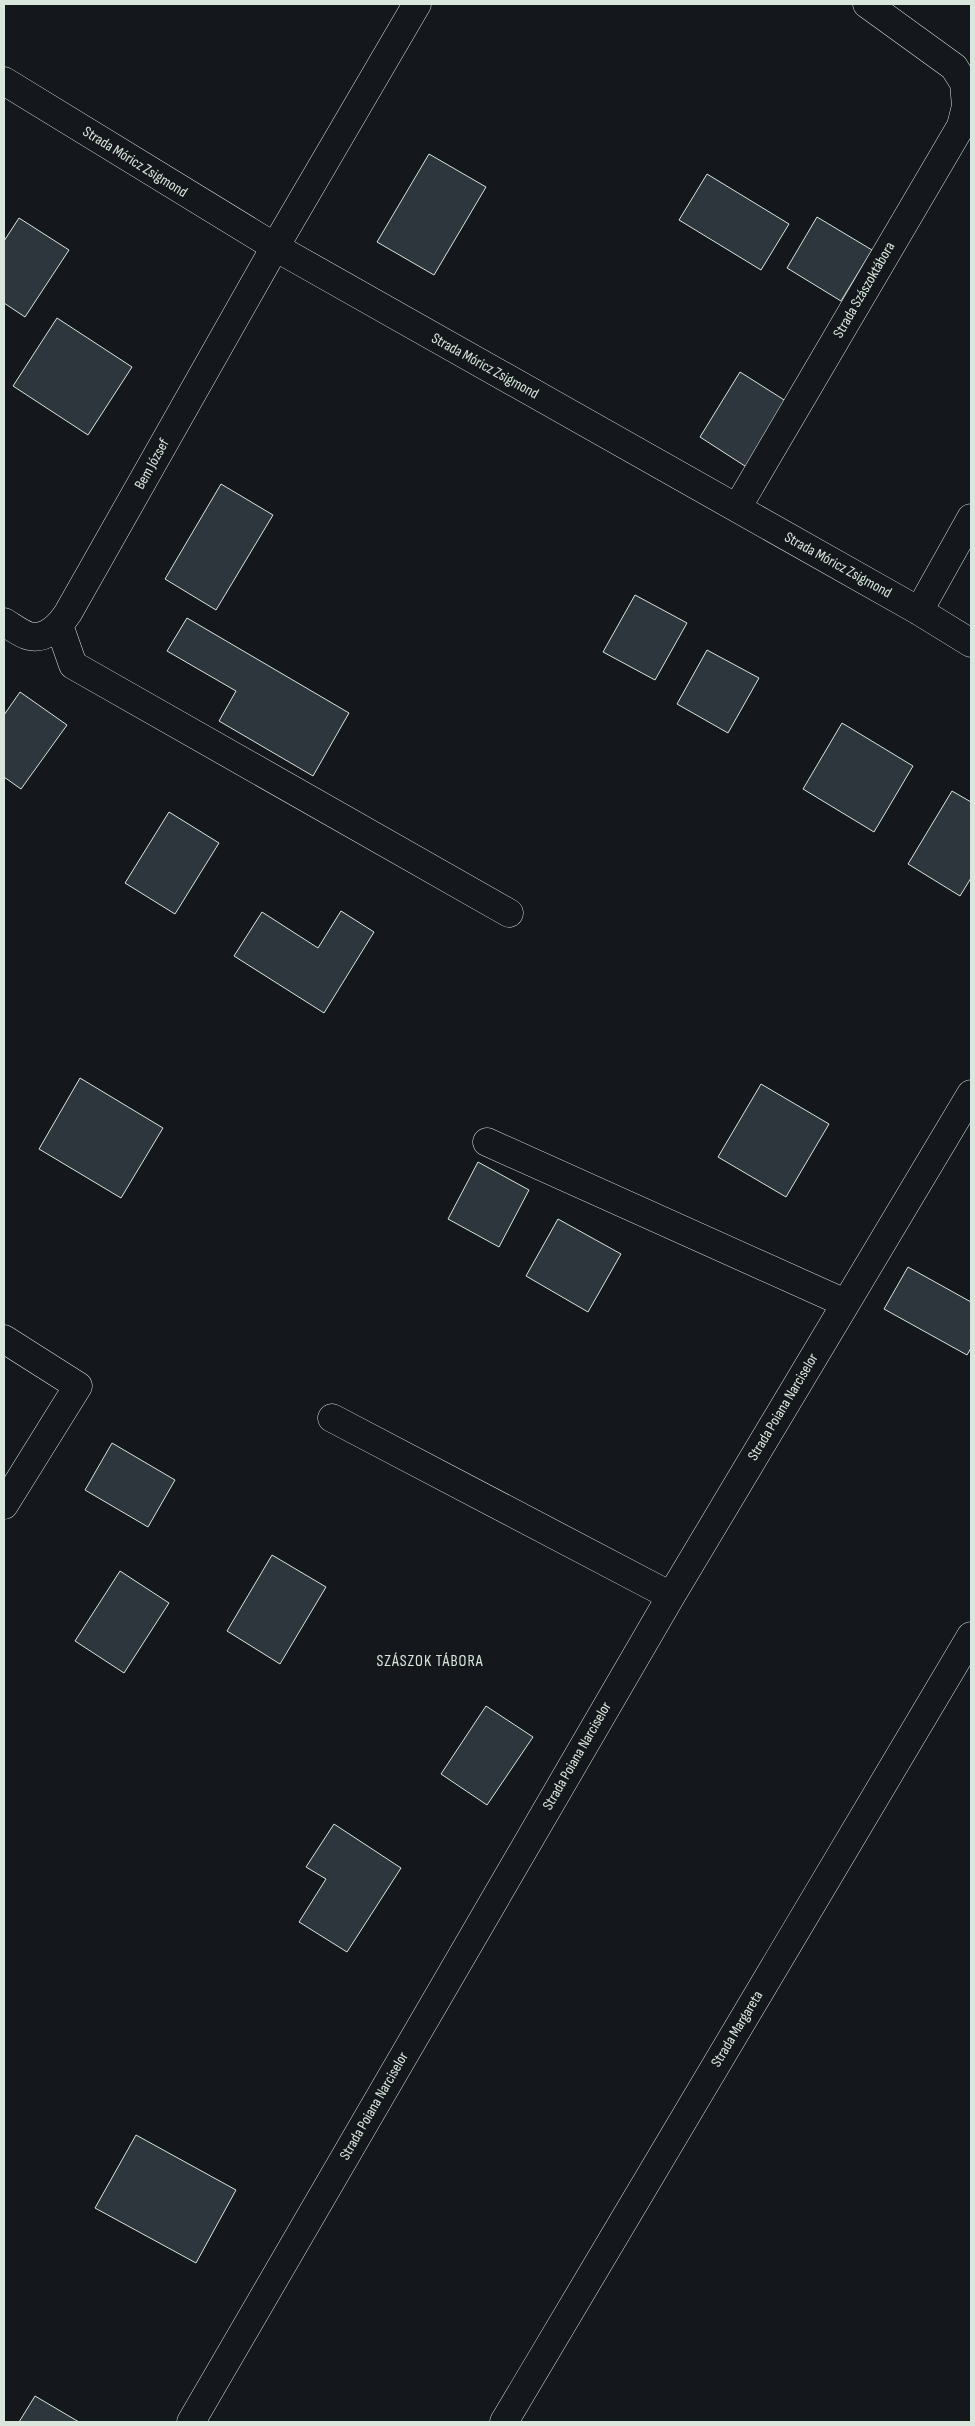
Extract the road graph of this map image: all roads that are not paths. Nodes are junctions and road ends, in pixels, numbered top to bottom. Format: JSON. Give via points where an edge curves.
{"nodes":[{"id":1,"x":417,"y":4,"type":"edge"},
{"id":2,"x":867,"y":4,"type":"edge"},
{"id":3,"x":963,"y":72,"type":"edge"},
{"id":4,"x":4,"y":81,"type":"edge"},
{"id":5,"x":275,"y":247,"type":"junction"},
{"id":6,"x":736,"y":508,"type":"junction"},
{"id":7,"x":971,"y":518,"type":"edge"},
{"id":8,"x":919,"y":611,"type":"junction"},
{"id":9,"x":4,"y":622,"type":"edge"},
{"id":10,"x":59,"y":625,"type":"junction"},
{"id":11,"x":971,"y":643,"type":"edge"},
{"id":12,"x":509,"y":913,"type":"dead end"},
{"id":13,"x":971,"y":1094,"type":"edge"},
{"id":14,"x":487,"y":1142,"type":"dead end"},
{"id":15,"x":845,"y":1303,"type":"junction"},
{"id":16,"x":4,"y":1340,"type":"edge"},
{"id":17,"x":332,"y":1418,"type":"dead end"},
{"id":18,"x":4,"y":1505,"type":"edge"},
{"id":19,"x":670,"y":1596,"type":"junction"},
{"id":20,"x":971,"y":1636,"type":"edge"},
{"id":21,"x":191,"y":2422,"type":"edge"},
{"id":22,"x":504,"y":2422,"type":"edge"}],
"edges":[{"from":1,"to":5,"type":"street","name":"Bem József"},
{"from":2,"to":3,"type":"street","name":"Strada Szászoktábora"},
{"from":3,"to":6,"type":"street","name":"Strada Szászoktábora","via":[[966,106],[961,126]]},
{"from":4,"to":5,"type":"street","name":"Strada Móricz Zsigmond"},
{"from":5,"to":6,"type":"street","name":"Strada Móricz Zsigmond"},
{"from":5,"to":10,"type":"street","name":"Bem József"},
{"from":6,"to":8,"type":"street","name":"Strada Móricz Zsigmond"},
{"from":7,"to":8,"type":"street"},
{"from":8,"to":11,"type":"street","name":"Strada Móricz Zsigmond"},
{"from":9,"to":10,"type":"street","via":[[29,636],[44,635]]},
{"from":10,"to":12,"type":"street","via":[[73,665]]},
{"from":13,"to":15,"type":"street","name":"Strada Poiana Narciselor"},
{"from":14,"to":15,"type":"street"},
{"from":15,"to":19,"type":"street","name":"Strada Poiana Narciselor"},
{"from":16,"to":18,"type":"street","via":[[78,1386]]},
{"from":17,"to":19,"type":"street"},
{"from":19,"to":21,"type":"street","name":"Strada Poiana Narciselor"},
{"from":20,"to":22,"type":"street","name":"Strada Margareta"}]}
